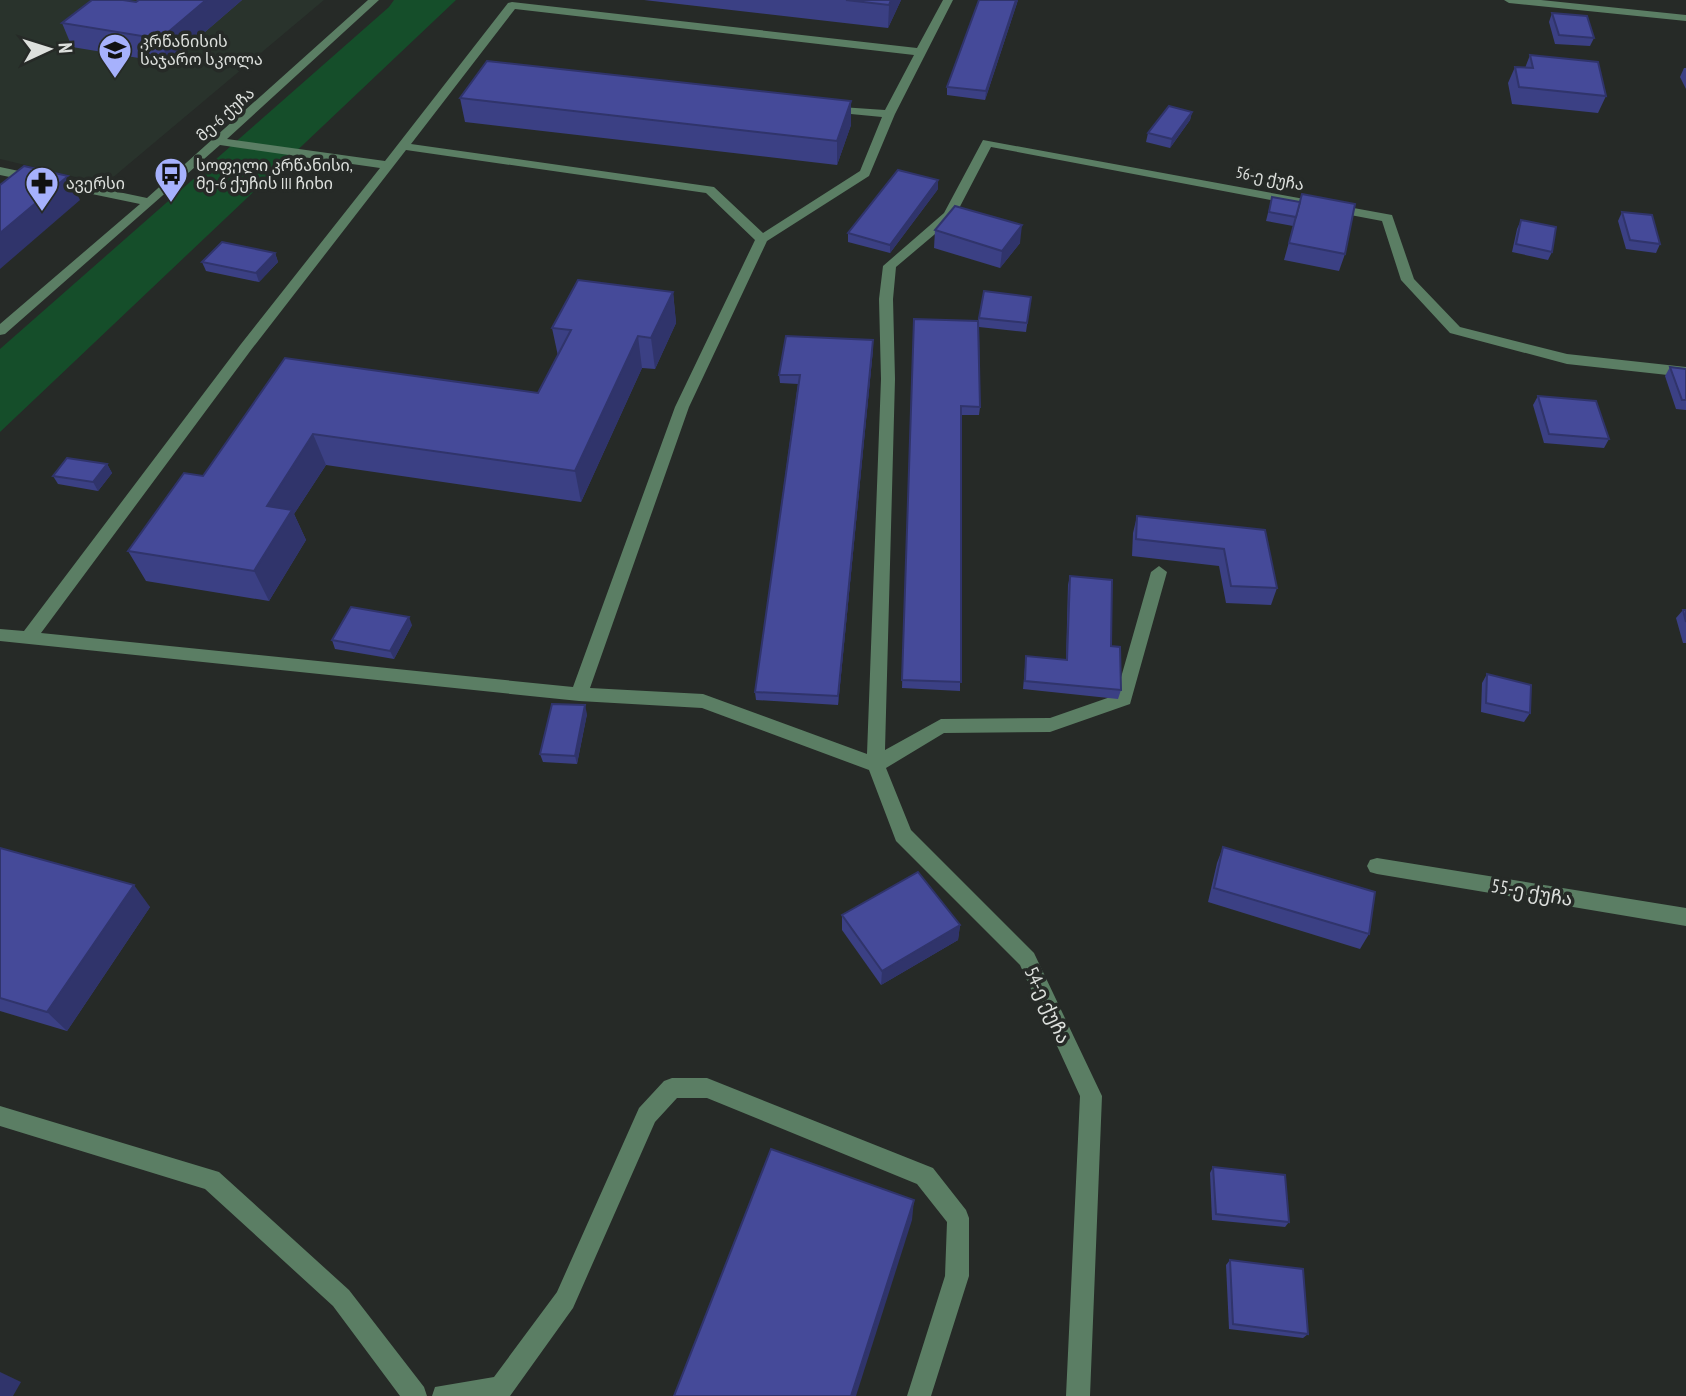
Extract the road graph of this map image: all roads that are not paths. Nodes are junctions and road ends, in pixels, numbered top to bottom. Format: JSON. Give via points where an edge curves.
{"nodes":[{"id":1,"x":374,"y":0,"type":"edge"},
{"id":2,"x":948,"y":0,"type":"edge"},
{"id":3,"x":1509,"y":0,"type":"edge"},
{"id":4,"x":1686,"y":18,"type":"edge"},
{"id":5,"x":920,"y":52,"type":"junction"},
{"id":6,"x":462,"y":71,"type":"junction"},
{"id":7,"x":476,"y":72,"type":"edge"},
{"id":8,"x":820,"y":107,"type":"edge"},
{"id":9,"x":889,"y":114,"type":"junction"},
{"id":10,"x":218,"y":141,"type":"junction"},
{"id":11,"x":403,"y":146,"type":"junction"},
{"id":12,"x":387,"y":165,"type":"junction"},
{"id":13,"x":0,"y":171,"type":"edge"},
{"id":14,"x":150,"y":202,"type":"junction"},
{"id":15,"x":762,"y":239,"type":"junction"},
{"id":16,"x":0,"y":331,"type":"edge"},
{"id":17,"x":1686,"y":372,"type":"edge"},
{"id":18,"x":1159,"y":572,"type":"dead end"},
{"id":19,"x":0,"y":635,"type":"edge"},
{"id":20,"x":29,"y":638,"type":"junction"},
{"id":21,"x":579,"y":694,"type":"junction"},
{"id":22,"x":876,"y":765,"type":"junction"},
{"id":23,"x":1377,"y":866,"type":"dead end"},
{"id":24,"x":1686,"y":917,"type":"edge"},
{"id":25,"x":0,"y":1116,"type":"edge"},
{"id":26,"x":501,"y":1392,"type":"edge"},
{"id":27,"x":415,"y":1396,"type":"edge"},
{"id":28,"x":444,"y":1396,"type":"edge"},
{"id":29,"x":919,"y":1396,"type":"edge"},
{"id":30,"x":1077,"y":1396,"type":"edge"}],
"edges":[{"from":1,"to":10,"type":"street","name":"მე-6 ქუჩა"},
{"from":2,"to":5,"type":"street"},
{"from":3,"to":4,"type":"street"},
{"from":5,"to":6,"type":"street","via":[[512,5]]},
{"from":5,"to":9,"type":"street"},
{"from":6,"to":7,"type":"street"},
{"from":6,"to":11,"type":"street"},
{"from":8,"to":9,"type":"street"},
{"from":9,"to":15,"type":"street","via":[[865,173]]},
{"from":10,"to":12,"type":"street"},
{"from":10,"to":14,"type":"street","name":"მე-6 ქუჩა"},
{"from":11,"to":12,"type":"street"},
{"from":11,"to":15,"type":"street","via":[[710,190]]},
{"from":12,"to":20,"type":"street"},
{"from":13,"to":14,"type":"street"},
{"from":14,"to":16,"type":"street","name":"მე-6 ქუჩა"},
{"from":15,"to":21,"type":"street","via":[[682,407]]},
{"from":17,"to":22,"type":"street","name":"56-ე ქუჩა","via":[[1567,359],[1455,330],[1408,280],[1387,218],[987,143],[949,215],[890,265]]},
{"from":18,"to":22,"type":"street","via":[[1124,699],[1050,725],[941,726]]},
{"from":19,"to":20,"type":"street"},
{"from":20,"to":21,"type":"street"},
{"from":21,"to":22,"type":"street","via":[[703,701]]},
{"from":22,"to":30,"type":"street","name":"54-ე ქუჩა","via":[[903,835],[1027,960],[1091,1096]]},
{"from":23,"to":24,"type":"street","name":"55-ე ქუჩა"},
{"from":25,"to":27,"type":"street","via":[[211,1180],[341,1298]]},
{"from":26,"to":28,"type":"street"},
{"from":26,"to":29,"type":"street","via":[[565,1300],[647,1115],[672,1088],[706,1088],[925,1176],[958,1218],[957,1276]]}]}
